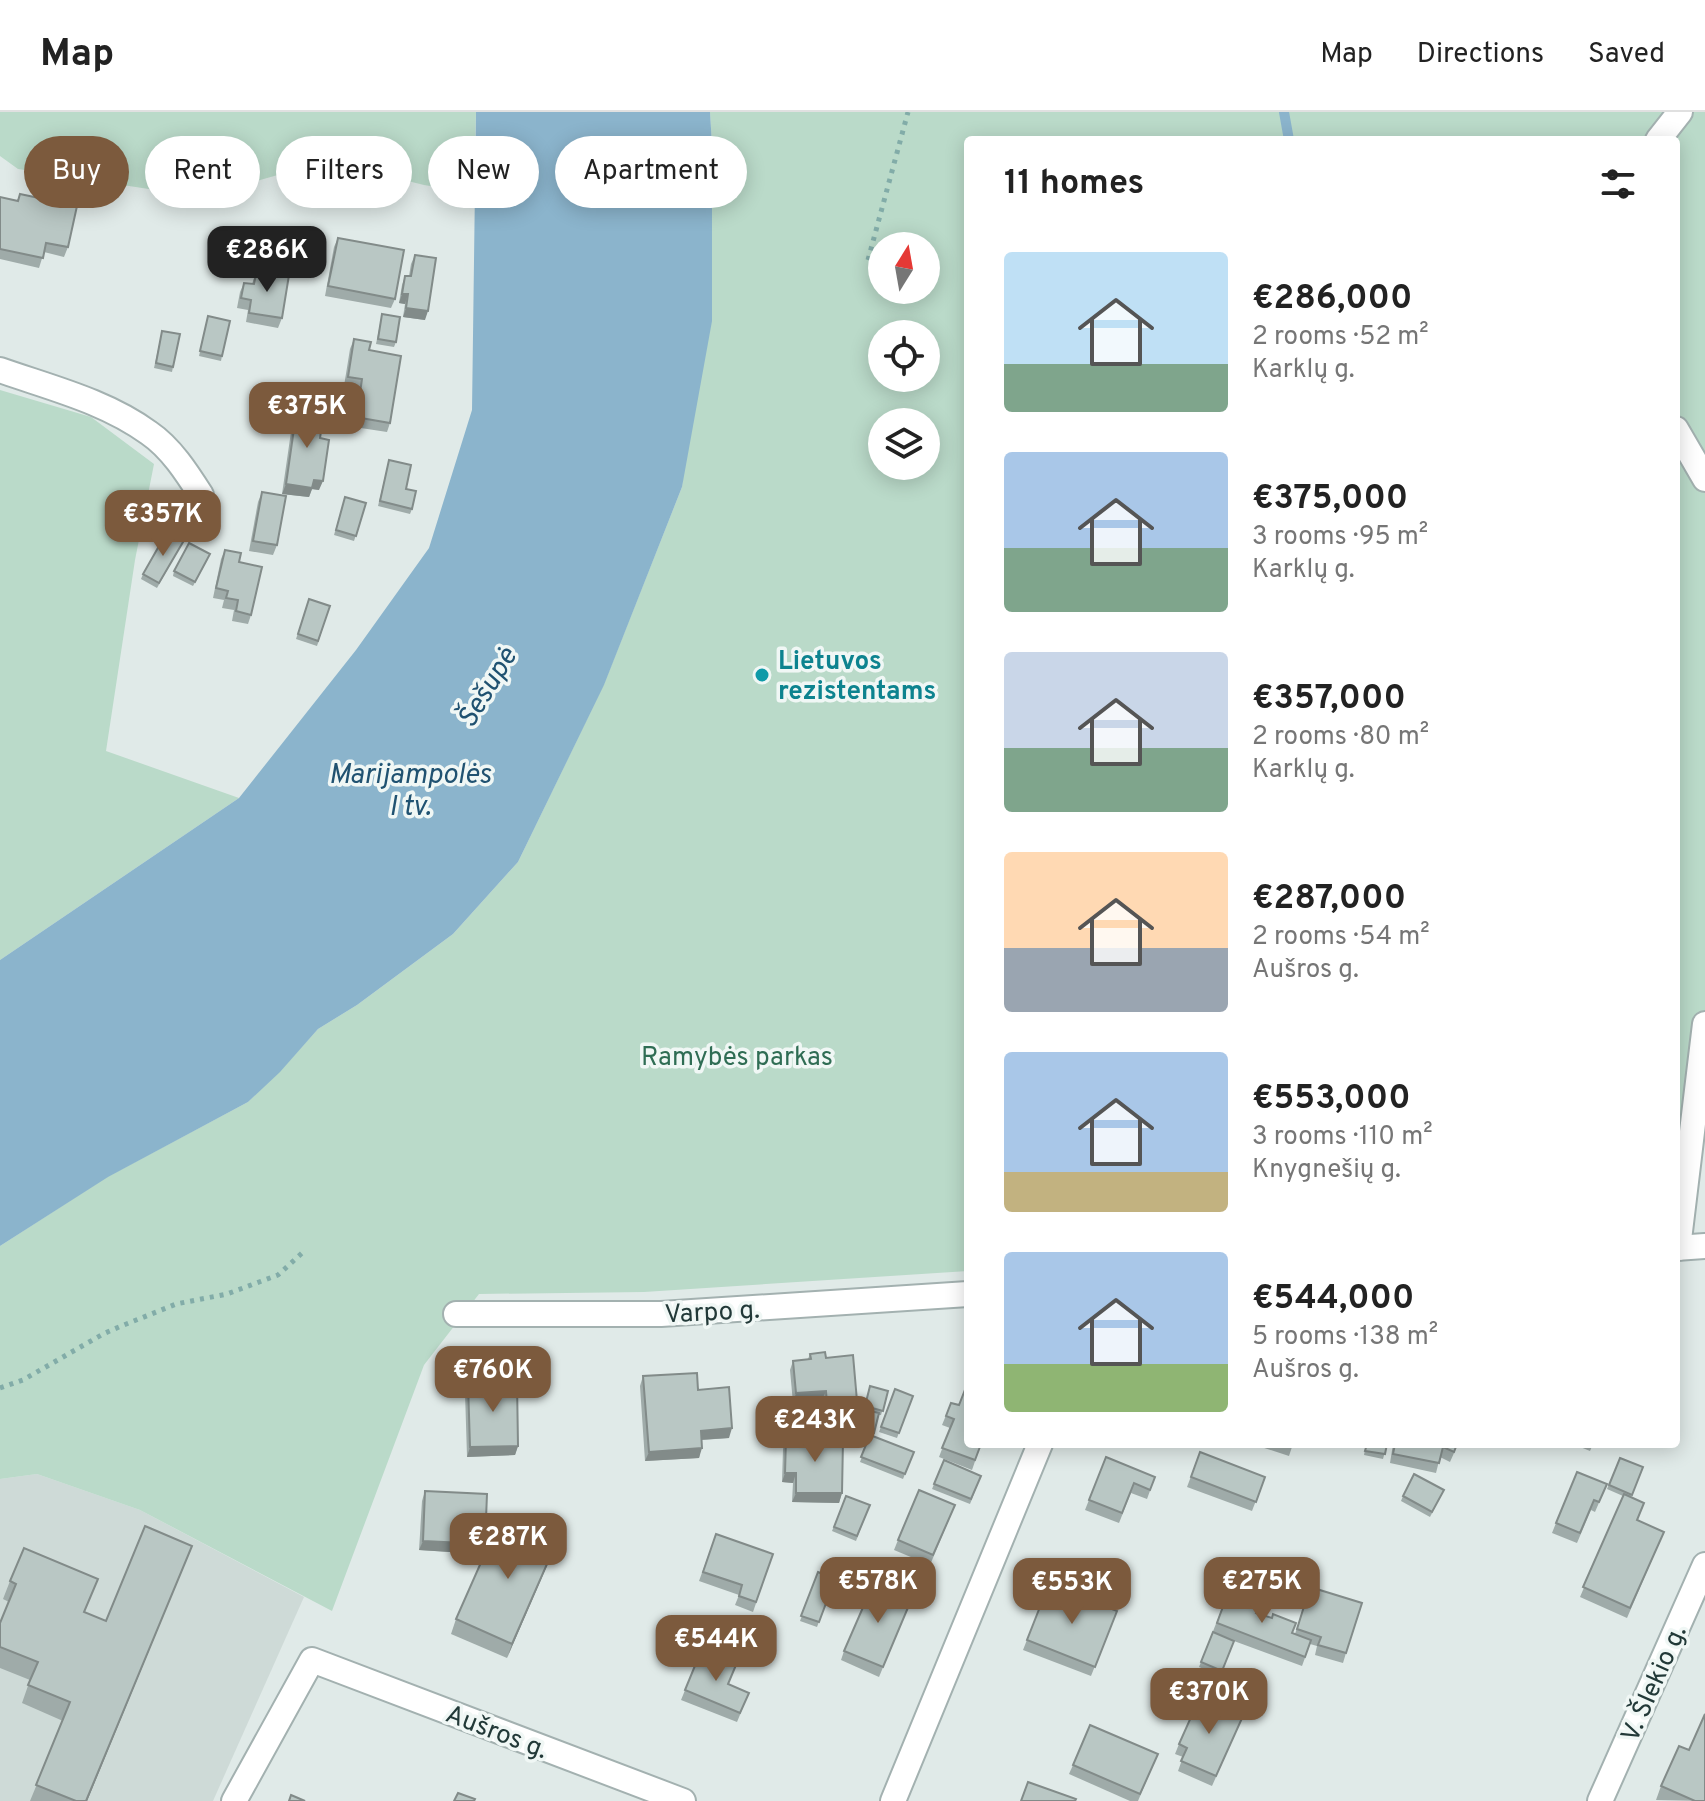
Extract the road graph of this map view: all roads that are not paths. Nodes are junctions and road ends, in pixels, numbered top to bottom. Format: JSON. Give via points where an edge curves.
{"nodes":[{"id":1,"x":1680,"y":112,"type":"edge"},
{"id":2,"x":1661,"y":136,"type":"edge"},
{"id":3,"x":0,"y":370,"type":"edge"},
{"id":4,"x":1680,"y":436,"type":"edge"},
{"id":5,"x":1705,"y":479,"type":"edge"},
{"id":6,"x":201,"y":495,"type":"dead end"},
{"id":7,"x":1705,"y":1024,"type":"edge"},
{"id":8,"x":1680,"y":1224,"type":"edge"},
{"id":9,"x":1705,"y":1246,"type":"edge"},
{"id":10,"x":1680,"y":1248,"type":"edge"},
{"id":11,"x":964,"y":1294,"type":"edge"},
{"id":12,"x":456,"y":1314,"type":"dead end"},
{"id":13,"x":1038,"y":1448,"type":"edge"},
{"id":14,"x":1705,"y":1565,"type":"edge"},
{"id":15,"x":234,"y":1801,"type":"edge"},
{"id":16,"x":683,"y":1801,"type":"edge"},
{"id":17,"x":893,"y":1801,"type":"edge"},
{"id":18,"x":1600,"y":1801,"type":"edge"}],
"edges":[{"from":1,"to":2,"type":"street"},
{"from":3,"to":6,"type":"street","via":[[98,404],[151,434]]},
{"from":4,"to":5,"type":"street"},
{"from":7,"to":8,"type":"street"},
{"from":9,"to":10,"type":"street"},
{"from":11,"to":12,"type":"street","name":"Varpo g.","via":[[661,1314]]},
{"from":13,"to":17,"type":"street"},
{"from":14,"to":18,"type":"street","name":"V. Šlekio g."},
{"from":15,"to":16,"type":"street","name":"Aušros g.","via":[[312,1660]]}]}
